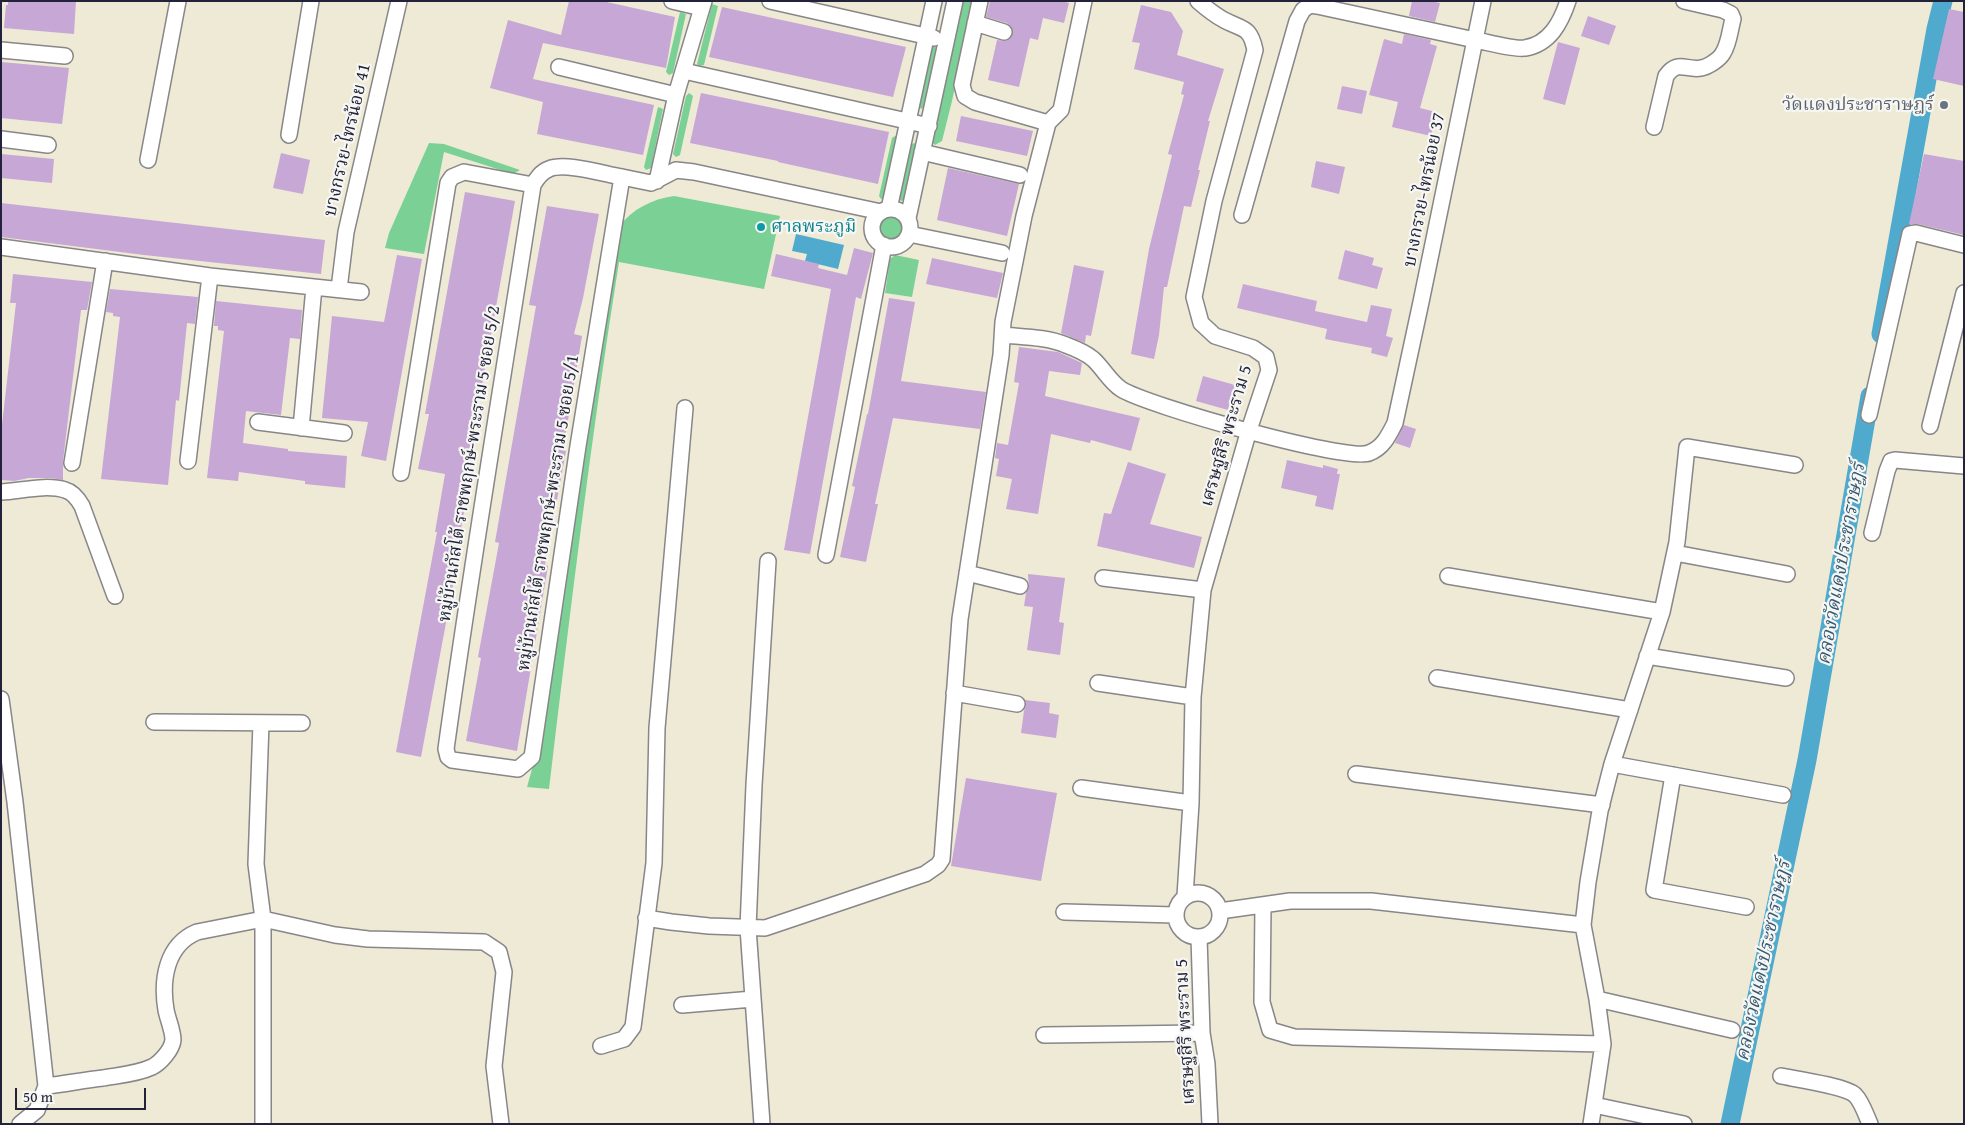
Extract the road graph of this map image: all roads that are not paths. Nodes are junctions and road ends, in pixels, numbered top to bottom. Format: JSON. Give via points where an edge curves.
{"nodes":[{"id":1,"x":178,"y":1,"type":"edge"},
{"id":2,"x":311,"y":1,"type":"edge"},
{"id":3,"x":399,"y":1,"type":"edge"},
{"id":4,"x":672,"y":1,"type":"edge"},
{"id":5,"x":770,"y":1,"type":"edge"},
{"id":6,"x":934,"y":1,"type":"edge"},
{"id":7,"x":955,"y":1,"type":"edge"},
{"id":8,"x":980,"y":1,"type":"edge"},
{"id":9,"x":1084,"y":1,"type":"edge"},
{"id":10,"x":1198,"y":1,"type":"edge"},
{"id":11,"x":1483,"y":1,"type":"edge"},
{"id":12,"x":1568,"y":1,"type":"edge"},
{"id":13,"x":1684,"y":1,"type":"edge"},
{"id":14,"x":703,"y":5,"type":"edge"},
{"id":15,"x":975,"y":23,"type":"junction"},
{"id":16,"x":1004,"y":32,"type":"dead end"},
{"id":17,"x":925,"y":36,"type":"junction"},
{"id":18,"x":1474,"y":40,"type":"junction"},
{"id":19,"x":947,"y":42,"type":"junction"},
{"id":20,"x":1,"y":50,"type":"edge"},
{"id":21,"x":65,"y":56,"type":"dead end"},
{"id":22,"x":559,"y":67,"type":"dead end"},
{"id":23,"x":684,"y":72,"type":"junction"},
{"id":24,"x":676,"y":95,"type":"junction"},
{"id":25,"x":908,"y":121,"type":"junction"},
{"id":26,"x":1048,"y":123,"type":"junction"},
{"id":27,"x":929,"y":126,"type":"junction"},
{"id":28,"x":1654,"y":127,"type":"dead end"},
{"id":29,"x":289,"y":135,"type":"dead end"},
{"id":30,"x":1,"y":139,"type":"edge"},
{"id":31,"x":48,"y":145,"type":"dead end"},
{"id":32,"x":922,"y":152,"type":"junction"},
{"id":33,"x":148,"y":160,"type":"dead end"},
{"id":34,"x":1020,"y":175,"type":"dead end"},
{"id":35,"x":622,"y":177,"type":"junction"},
{"id":36,"x":657,"y":181,"type":"junction"},
{"id":37,"x":533,"y":185,"type":"junction"},
{"id":38,"x":885,"y":211,"type":"junction"},
{"id":39,"x":1242,"y":215,"type":"dead end"},
{"id":40,"x":908,"y":218,"type":"junction"},
{"id":41,"x":909,"y":234,"type":"junction"},
{"id":42,"x":884,"y":245,"type":"junction"},
{"id":43,"x":1964,"y":245,"type":"edge"},
{"id":44,"x":1,"y":247,"type":"edge"},
{"id":45,"x":1002,"y":253,"type":"dead end"},
{"id":46,"x":105,"y":261,"type":"junction"},
{"id":47,"x":210,"y":276,"type":"junction"},
{"id":48,"x":314,"y":287,"type":"junction"},
{"id":49,"x":339,"y":288,"type":"junction"},
{"id":50,"x":362,"y":292,"type":"dead end"},
{"id":51,"x":1964,"y":293,"type":"edge"},
{"id":52,"x":1003,"y":335,"type":"junction"},
{"id":53,"x":685,"y":408,"type":"dead end"},
{"id":54,"x":1869,"y":415,"type":"dead end"},
{"id":55,"x":258,"y":422,"type":"dead end"},
{"id":56,"x":1930,"y":426,"type":"dead end"},
{"id":57,"x":301,"y":428,"type":"junction"},
{"id":58,"x":1249,"y":430,"type":"junction"},
{"id":59,"x":344,"y":433,"type":"dead end"},
{"id":60,"x":188,"y":461,"type":"dead end"},
{"id":61,"x":72,"y":464,"type":"dead end"},
{"id":62,"x":1795,"y":465,"type":"dead end"},
{"id":63,"x":1964,"y":466,"type":"edge"},
{"id":64,"x":401,"y":473,"type":"dead end"},
{"id":65,"x":1,"y":492,"type":"edge"},
{"id":66,"x":1872,"y":533,"type":"dead end"},
{"id":67,"x":1674,"y":553,"type":"junction"},
{"id":68,"x":826,"y":555,"type":"dead end"},
{"id":69,"x":768,"y":561,"type":"dead end"},
{"id":70,"x":967,"y":573,"type":"junction"},
{"id":71,"x":1787,"y":574,"type":"dead end"},
{"id":72,"x":1448,"y":576,"type":"dead end"},
{"id":73,"x":1103,"y":578,"type":"dead end"},
{"id":74,"x":1020,"y":586,"type":"dead end"},
{"id":75,"x":1203,"y":590,"type":"junction"},
{"id":76,"x":115,"y":596,"type":"dead end"},
{"id":77,"x":1662,"y":612,"type":"junction"},
{"id":78,"x":1647,"y":656,"type":"junction"},
{"id":79,"x":1438,"y":678,"type":"dead end"},
{"id":80,"x":1786,"y":678,"type":"dead end"},
{"id":81,"x":1098,"y":683,"type":"dead end"},
{"id":82,"x":954,"y":693,"type":"junction"},
{"id":83,"x":1193,"y":697,"type":"junction"},
{"id":84,"x":1,"y":699,"type":"edge"},
{"id":85,"x":1017,"y":704,"type":"dead end"},
{"id":86,"x":1630,"y":710,"type":"junction"},
{"id":87,"x":154,"y":722,"type":"dead end"},
{"id":88,"x":261,"y":723,"type":"junction"},
{"id":89,"x":302,"y":723,"type":"dead end"},
{"id":90,"x":446,"y":749,"type":"joint"},
{"id":91,"x":1612,"y":764,"type":"junction"},
{"id":92,"x":1356,"y":774,"type":"dead end"},
{"id":93,"x":1673,"y":775,"type":"junction"},
{"id":94,"x":1081,"y":788,"type":"dead end"},
{"id":95,"x":1782,"y":795,"type":"dead end"},
{"id":96,"x":1191,"y":804,"type":"junction"},
{"id":97,"x":1602,"y":806,"type":"junction"},
{"id":98,"x":1185,"y":896,"type":"junction"},
{"id":99,"x":1263,"y":905,"type":"junction"},
{"id":100,"x":1746,"y":908,"type":"dead end"},
{"id":101,"x":1220,"y":911,"type":"junction"},
{"id":102,"x":1064,"y":912,"type":"dead end"},
{"id":103,"x":1175,"y":915,"type":"junction"},
{"id":104,"x":646,"y":918,"type":"junction"},
{"id":105,"x":264,"y":919,"type":"junction"},
{"id":106,"x":1583,"y":925,"type":"junction"},
{"id":107,"x":748,"y":928,"type":"junction"},
{"id":108,"x":1199,"y":938,"type":"junction"},
{"id":109,"x":753,"y":999,"type":"junction"},
{"id":110,"x":1597,"y":999,"type":"junction"},
{"id":111,"x":682,"y":1006,"type":"dead end"},
{"id":112,"x":1732,"y":1030,"type":"dead end"},
{"id":113,"x":1202,"y":1032,"type":"junction"},
{"id":114,"x":1044,"y":1035,"type":"dead end"},
{"id":115,"x":1603,"y":1044,"type":"junction"},
{"id":116,"x":602,"y":1046,"type":"dead end"},
{"id":117,"x":1781,"y":1076,"type":"dead end"},
{"id":118,"x":46,"y":1086,"type":"junction"},
{"id":119,"x":1594,"y":1105,"type":"junction"},
{"id":120,"x":20,"y":1124,"type":"edge"},
{"id":121,"x":263,"y":1124,"type":"edge"},
{"id":122,"x":501,"y":1124,"type":"edge"},
{"id":123,"x":762,"y":1124,"type":"edge"},
{"id":124,"x":1210,"y":1124,"type":"edge"},
{"id":125,"x":1591,"y":1124,"type":"edge"},
{"id":126,"x":1684,"y":1124,"type":"edge"},
{"id":127,"x":1870,"y":1124,"type":"edge"}],
"edges":[{"from":1,"to":33,"type":"street"},
{"from":2,"to":29,"type":"street"},
{"from":3,"to":49,"type":"street","name":"บางกรวย-ไทรน้อย 41","via":[[346,232]]},
{"from":4,"to":14,"type":"street"},
{"from":5,"to":17,"type":"street"},
{"from":6,"to":17,"type":"street"},
{"from":7,"to":19,"type":"street"},
{"from":8,"to":15,"type":"street"},
{"from":9,"to":26,"type":"street","via":[[1061,110]]},
{"from":10,"to":58,"type":"street","name":"เศรษฐสิริ พระราม 5","via":[[1224,20],[1245,29],[1252,37],[1255,50],[1214,201],[1194,297],[1202,323],[1215,336],[1253,348],[1266,357],[1269,370]]},
{"from":11,"to":18,"type":"street","name":"บางกรวย-ไทรน้อย 37"},
{"from":12,"to":18,"type":"street","via":[[1555,32],[1540,43],[1524,48]]},
{"from":13,"to":28,"type":"street","via":[[1724,10],[1733,19],[1724,53],[1718,59],[1701,68],[1678,67],[1666,76]]},
{"from":14,"to":23,"type":"street"},
{"from":15,"to":16,"type":"street"},
{"from":15,"to":26,"type":"street","via":[[962,86],[965,96]]},
{"from":17,"to":19,"type":"street"},
{"from":17,"to":25,"type":"street"},
{"from":18,"to":39,"type":"street","via":[[1310,4],[1296,21]]},
{"from":18,"to":58,"type":"street","name":"บางกรวย-ไทรน้อย 37","via":[[1421,302],[1388,437],[1369,454],[1358,455]]},
{"from":19,"to":27,"type":"street"},
{"from":20,"to":21,"type":"street"},
{"from":22,"to":24,"type":"street"},
{"from":23,"to":24,"type":"street"},
{"from":23,"to":25,"type":"street"},
{"from":24,"to":36,"type":"street"},
{"from":25,"to":27,"type":"street"},
{"from":25,"to":38,"type":"street"},
{"from":26,"to":52,"type":"street","via":[[1024,216]]},
{"from":27,"to":32,"type":"street"},
{"from":30,"to":31,"type":"street"},
{"from":32,"to":34,"type":"street"},
{"from":32,"to":40,"type":"street"},
{"from":35,"to":36,"type":"street","via":[[644,183]]},
{"from":35,"to":37,"type":"street","via":[[562,166],[550,168],[539,175]]},
{"from":35,"to":90,"type":"street","name":"หมู่บ้านกัสโต้ ราชพฤกษ์-พระราม 5 ซอย 5/1","via":[[532,757],[518,769],[456,761],[448,757]]},
{"from":36,"to":38,"type":"street","via":[[676,170],[694,172]]},
{"from":37,"to":64,"type":"street","via":[[464,172],[448,183]]},
{"from":37,"to":90,"type":"street","name":"หมู่บ้านกัสโต้ ราชพฤกษ์-พระราม 5 ซอย 5/2","via":[[474,548]]},
{"from":38,"to":40,"type":"street","via":[[900,211]]},
{"from":38,"to":42,"type":"street","via":[[874,220],[872,227],[875,238]]},
{"from":40,"to":41,"type":"street"},
{"from":41,"to":42,"type":"street","via":[[899,245]]},
{"from":41,"to":45,"type":"street"},
{"from":42,"to":68,"type":"street"},
{"from":43,"to":54,"type":"street","via":[[1910,234]]},
{"from":44,"to":46,"type":"street"},
{"from":46,"to":47,"type":"street"},
{"from":46,"to":61,"type":"street"},
{"from":47,"to":48,"type":"street"},
{"from":47,"to":60,"type":"street"},
{"from":48,"to":49,"type":"street"},
{"from":48,"to":57,"type":"street"},
{"from":49,"to":50,"type":"street"},
{"from":51,"to":56,"type":"street"},
{"from":52,"to":58,"type":"street","via":[[1065,344],[1091,358],[1121,389],[1161,406]]},
{"from":52,"to":70,"type":"street"},
{"from":53,"to":104,"type":"street","via":[[658,728],[654,863]]},
{"from":55,"to":57,"type":"street"},
{"from":57,"to":59,"type":"street"},
{"from":58,"to":75,"type":"street","name":"เศรษฐสิริ พระราม 5"},
{"from":62,"to":67,"type":"street","via":[[1687,447]]},
{"from":63,"to":66,"type":"street","via":[[1891,461]]},
{"from":65,"to":76,"type":"street","via":[[47,488],[66,490],[76,497]]},
{"from":67,"to":71,"type":"street"},
{"from":67,"to":77,"type":"street"},
{"from":69,"to":107,"type":"street"},
{"from":70,"to":74,"type":"street"},
{"from":70,"to":82,"type":"street"},
{"from":72,"to":77,"type":"street"},
{"from":73,"to":75,"type":"street"},
{"from":75,"to":83,"type":"street","name":"เศรษฐสิริ พระราม 5"},
{"from":77,"to":78,"type":"street"},
{"from":78,"to":80,"type":"street"},
{"from":78,"to":86,"type":"street"},
{"from":79,"to":86,"type":"street"},
{"from":81,"to":83,"type":"street"},
{"from":82,"to":85,"type":"street"},
{"from":82,"to":107,"type":"street","via":[[943,853],[938,865],[926,874],[765,928]]},
{"from":83,"to":96,"type":"street","name":"เศรษฐสิริ พระราม 5"},
{"from":84,"to":118,"type":"street","via":[[16,802]]},
{"from":86,"to":91,"type":"street"},
{"from":87,"to":88,"type":"street"},
{"from":88,"to":89,"type":"street"},
{"from":88,"to":105,"type":"street","via":[[256,864]]},
{"from":91,"to":93,"type":"street"},
{"from":91,"to":97,"type":"street"},
{"from":92,"to":97,"type":"street"},
{"from":93,"to":95,"type":"street"},
{"from":93,"to":100,"type":"street","via":[[1654,890]]},
{"from":94,"to":96,"type":"street"},
{"from":96,"to":98,"type":"street","name":"เศรษฐสิริ พระราม 5"},
{"from":97,"to":106,"type":"street"},
{"from":98,"to":101,"type":"street","via":[[1207,894]]},
{"from":98,"to":103,"type":"street","name":"เศรษฐสิริ พระราม 5"},
{"from":99,"to":101,"type":"street"},
{"from":99,"to":106,"type":"street","via":[[1290,901],[1371,901]]},
{"from":99,"to":115,"type":"street","via":[[1262,1002],[1270,1030],[1294,1036]]},
{"from":101,"to":108,"type":"street","name":"เศรษฐสิริ พระราม 5","via":[[1213,932]]},
{"from":102,"to":103,"type":"street"},
{"from":103,"to":108,"type":"street","name":"เศรษฐสิริ พระราม 5","via":[[1179,928]]},
{"from":104,"to":107,"type":"street"},
{"from":104,"to":116,"type":"street","via":[[633,1027],[624,1039]]},
{"from":105,"to":118,"type":"street","via":[[196,932],[180,942],[172,952],[165,982],[166,1009],[173,1039],[166,1055],[153,1066],[130,1074]]},
{"from":105,"to":121,"type":"street"},
{"from":105,"to":122,"type":"street","via":[[368,939],[484,942],[499,952],[504,972],[494,1066]]},
{"from":106,"to":110,"type":"street"},
{"from":107,"to":109,"type":"street"},
{"from":108,"to":113,"type":"street","name":"เศรษฐสิริ พระราม 5"},
{"from":109,"to":111,"type":"street"},
{"from":109,"to":123,"type":"street"},
{"from":110,"to":112,"type":"street"},
{"from":110,"to":115,"type":"street"},
{"from":113,"to":114,"type":"street"},
{"from":113,"to":124,"type":"street","name":"เศรษฐสิริ พระราม 5"},
{"from":115,"to":119,"type":"street"},
{"from":117,"to":127,"type":"street","via":[[1854,1094]]},
{"from":118,"to":120,"type":"street","via":[[37,1110]]},
{"from":119,"to":125,"type":"street"},
{"from":119,"to":126,"type":"street"}]}
